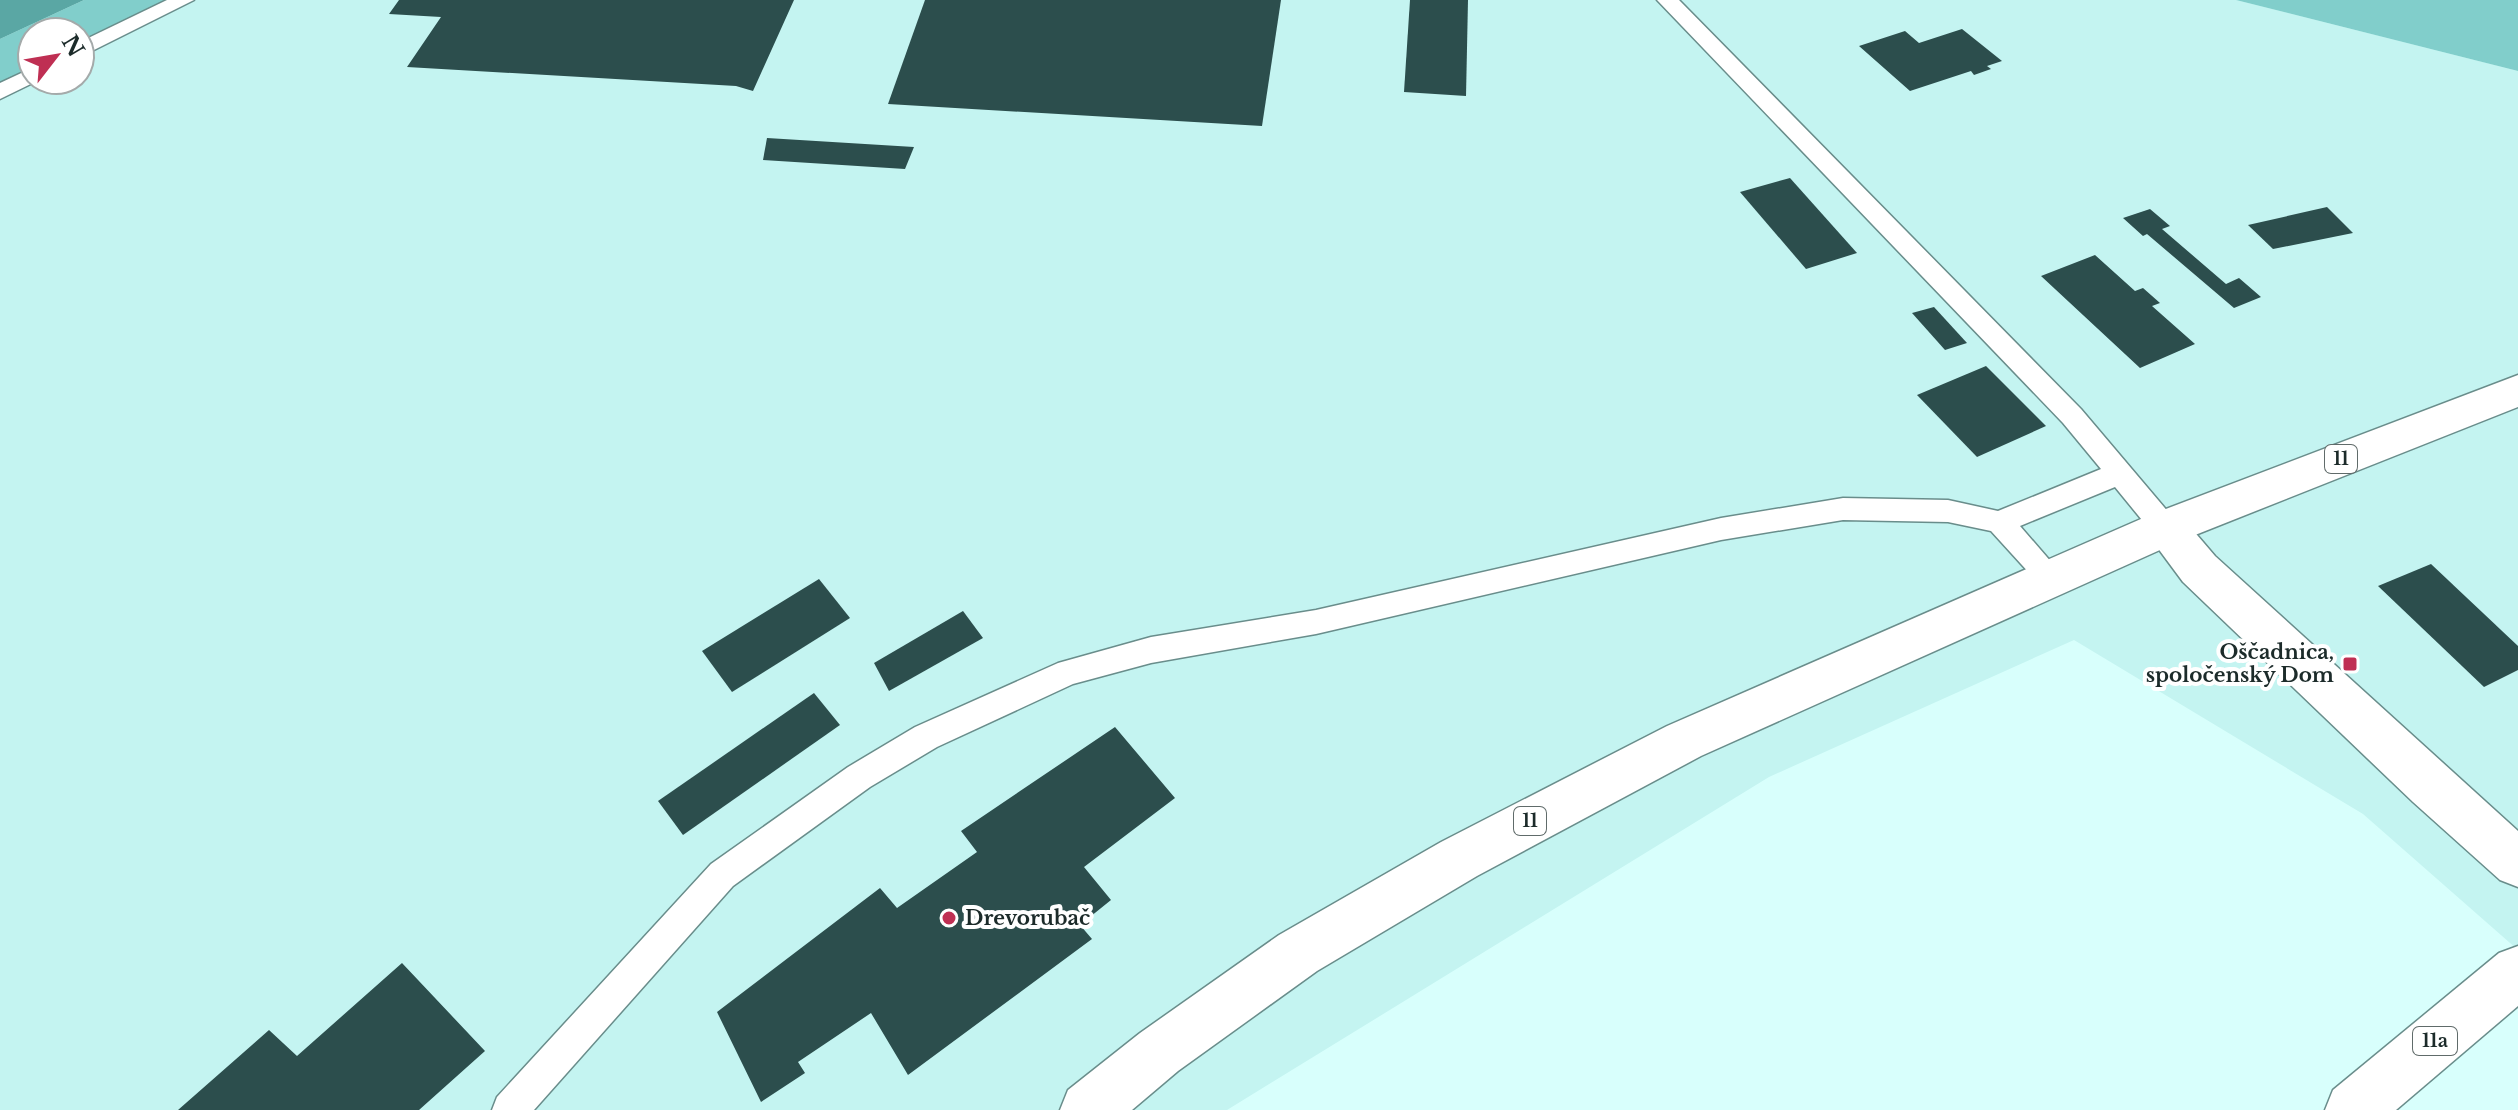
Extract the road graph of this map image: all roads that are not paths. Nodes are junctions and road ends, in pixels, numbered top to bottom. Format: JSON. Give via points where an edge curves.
{"nodes":[{"id":1,"x":184,"y":0,"type":"edge"},
{"id":2,"x":1667,"y":0,"type":"edge"},
{"id":3,"x":96,"y":42,"type":"edge"},
{"id":4,"x":2518,"y":390,"type":"edge"},
{"id":5,"x":2120,"y":473,"type":"junction"},
{"id":6,"x":1999,"y":522,"type":"junction"},
{"id":7,"x":2165,"y":528,"type":"junction"},
{"id":8,"x":2051,"y":578,"type":"junction"},
{"id":9,"x":2518,"y":863,"type":"edge"},
{"id":10,"x":2518,"y":972,"type":"edge"},
{"id":11,"x":510,"y":1110,"type":"edge"},
{"id":12,"x":1088,"y":1110,"type":"edge"},
{"id":13,"x":2353,"y":1110,"type":"edge"}],
"edges":[{"from":1,"to":3,"type":"lane"},
{"from":2,"to":5,"type":"lane","via":[[2072,416]]},
{"from":4,"to":7,"type":"main road","number":"11"},
{"from":5,"to":6,"type":"lane"},
{"from":5,"to":7,"type":"lane"},
{"from":6,"to":8,"type":"lane"},
{"from":6,"to":11,"type":"lane","via":[[1948,511],[1827,511],[1721,529],[1316,622],[1151,650],[1068,672],[926,737],[859,777],[722,875]]},
{"from":7,"to":8,"type":"main road","number":"11"},
{"from":7,"to":9,"type":"main road","via":[[2199,569]]},
{"from":8,"to":12,"type":"main road","number":"11","via":[[1684,741],[1459,859],[1250,985]]},
{"from":10,"to":13,"type":"main road","number":"11a"}]}
